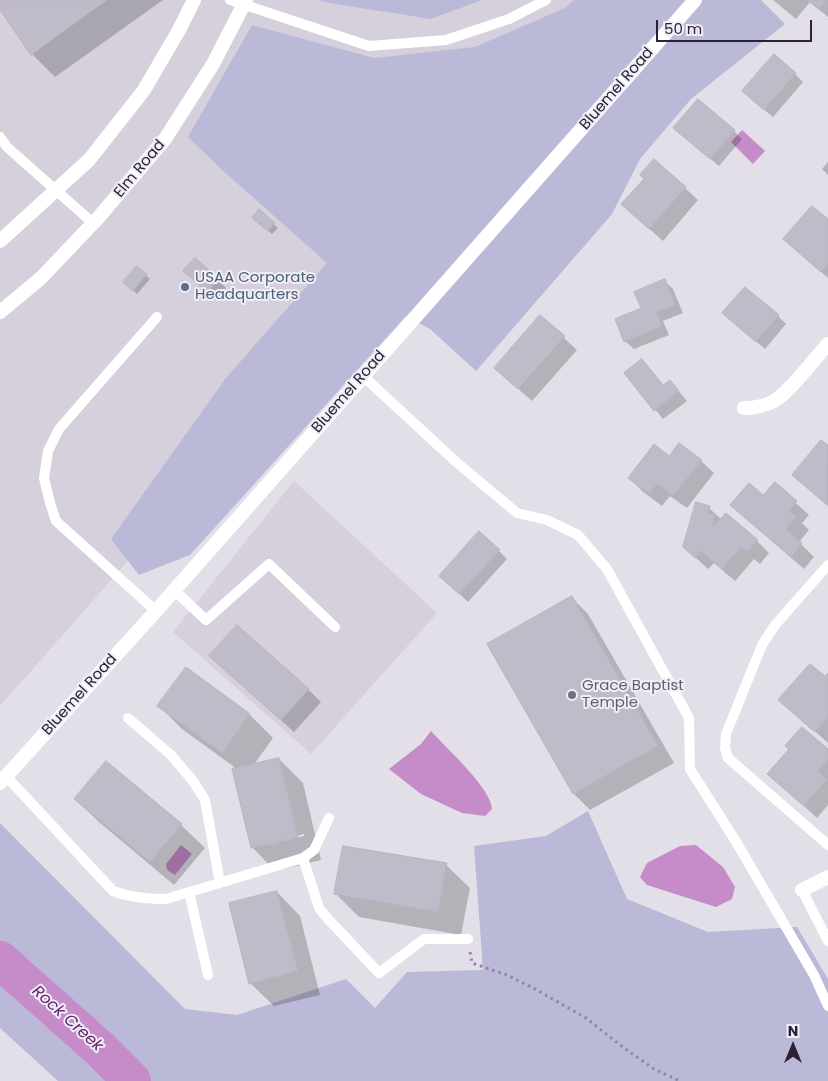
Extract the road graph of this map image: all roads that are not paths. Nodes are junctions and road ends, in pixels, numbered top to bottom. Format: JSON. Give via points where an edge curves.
{"nodes":[{"id":1,"x":194,"y":0,"type":"edge"},
{"id":2,"x":230,"y":0,"type":"edge"},
{"id":3,"x":546,"y":0,"type":"edge"},
{"id":4,"x":695,"y":0,"type":"edge"},
{"id":5,"x":245,"y":3,"type":"edge"},
{"id":6,"x":0,"y":137,"type":"edge"},
{"id":7,"x":55,"y":191,"type":"junction"},
{"id":8,"x":93,"y":223,"type":"junction"},
{"id":9,"x":0,"y":241,"type":"edge"},
{"id":10,"x":0,"y":312,"type":"edge"},
{"id":11,"x":156,"y":317,"type":"dead end"},
{"id":12,"x":828,"y":344,"type":"edge"},
{"id":13,"x":363,"y":376,"type":"junction"},
{"id":14,"x":744,"y":408,"type":"dead end"},
{"id":15,"x":828,"y":565,"type":"edge"},
{"id":16,"x":174,"y":590,"type":"junction"},
{"id":17,"x":156,"y":611,"type":"junction"},
{"id":18,"x":335,"y":627,"type":"dead end"},
{"id":19,"x":128,"y":718,"type":"dead end"},
{"id":20,"x":3,"y":780,"type":"edge"},
{"id":21,"x":330,"y":818,"type":"dead end"},
{"id":22,"x":828,"y":845,"type":"edge"},
{"id":23,"x":302,"y":858,"type":"junction"},
{"id":24,"x":828,"y":877,"type":"edge"},
{"id":25,"x":220,"y":883,"type":"junction"},
{"id":26,"x":802,"y":890,"type":"joint"},
{"id":27,"x":189,"y":892,"type":"junction"},
{"id":28,"x":468,"y":939,"type":"road end"},
{"id":29,"x":828,"y":941,"type":"edge"},
{"id":30,"x":208,"y":974,"type":"dead end"},
{"id":31,"x":828,"y":1006,"type":"edge"}],
"edges":[{"from":1,"to":7,"type":"street","via":[[144,90],[89,160]]},
{"from":2,"to":5,"type":"lane"},
{"from":3,"to":5,"type":"lane","via":[[509,19],[446,40],[369,46]]},
{"from":4,"to":13,"type":"street","name":"Bluemel Road"},
{"from":5,"to":8,"type":"street","name":"Elm Road","via":[[213,64],[165,139]]},
{"from":6,"to":7,"type":"lane"},
{"from":7,"to":8,"type":"lane"},
{"from":7,"to":9,"type":"street"},
{"from":8,"to":10,"type":"street","name":"Elm Road","via":[[41,278]]},
{"from":11,"to":17,"type":"lane","via":[[59,428],[48,451],[44,478],[56,521]]},
{"from":12,"to":14,"type":"street","via":[[775,401],[756,408]]},
{"from":13,"to":16,"type":"street","name":"Bluemel Road"},
{"from":13,"to":31,"type":"lane","via":[[517,513],[547,520],[578,535],[607,569],[688,718],[690,769],[814,975]]},
{"from":15,"to":22,"type":"lane","via":[[775,625],[762,645],[726,734],[725,748],[728,758]]},
{"from":16,"to":17,"type":"street","name":"Bluemel Road"},
{"from":16,"to":18,"type":"lane","via":[[206,620],[269,564]]},
{"from":17,"to":20,"type":"street","name":"Bluemel Road"},
{"from":19,"to":25,"type":"lane","via":[[171,755],[194,781],[205,800]]},
{"from":20,"to":27,"type":"lane","via":[[113,891],[147,899],[166,899]]},
{"from":21,"to":23,"type":"lane","via":[[314,850]]},
{"from":23,"to":25,"type":"lane"},
{"from":23,"to":28,"type":"lane","via":[[320,908],[328,920],[379,973],[424,939]]},
{"from":24,"to":26,"type":"street"},
{"from":25,"to":27,"type":"lane"},
{"from":26,"to":29,"type":"lane"},
{"from":27,"to":30,"type":"lane"}]}
